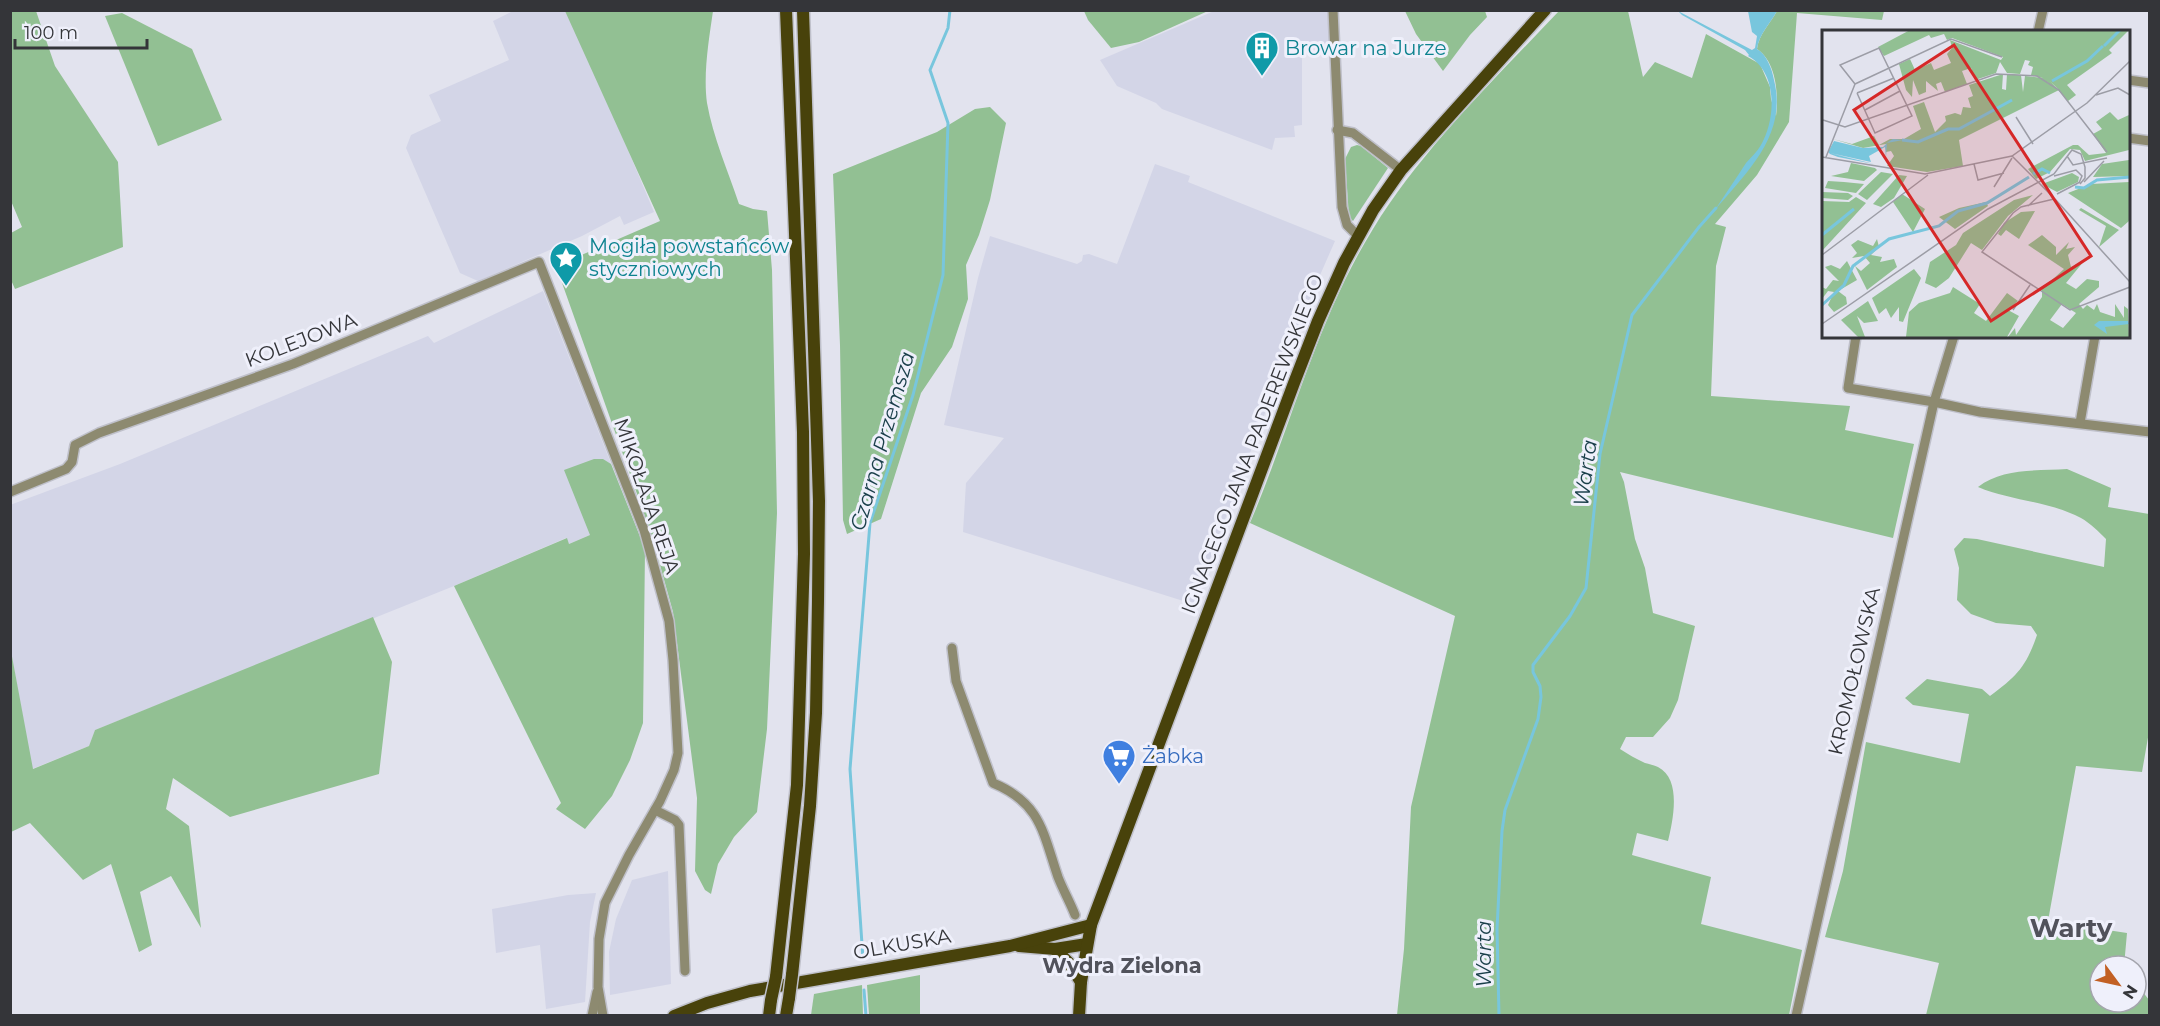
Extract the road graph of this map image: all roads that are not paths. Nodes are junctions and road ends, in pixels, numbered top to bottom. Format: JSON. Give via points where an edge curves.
{"nodes":[{"id":1,"x":786,"y":10,"type":"edge"},
{"id":2,"x":803,"y":10,"type":"edge"},
{"id":3,"x":1333,"y":10,"type":"edge"},
{"id":4,"x":1545,"y":10,"type":"edge"},
{"id":5,"x":2043,"y":10,"type":"edge"},
{"id":6,"x":2038,"y":30,"type":"edge"},
{"id":7,"x":2130,"y":80,"type":"edge"},
{"id":8,"x":2150,"y":83,"type":"edge"},
{"id":9,"x":1337,"y":130,"type":"junction"},
{"id":10,"x":2130,"y":138,"type":"edge"},
{"id":11,"x":2150,"y":141,"type":"edge"},
{"id":12,"x":1401,"y":170,"type":"junction"},
{"id":13,"x":1358,"y":236,"type":"junction"},
{"id":14,"x":539,"y":261,"type":"joint"},
{"id":15,"x":1856,"y":338,"type":"edge"},
{"id":16,"x":1953,"y":338,"type":"edge"},
{"id":17,"x":2095,"y":338,"type":"edge"},
{"id":18,"x":1934,"y":402,"type":"junction"},
{"id":19,"x":2080,"y":423,"type":"junction"},
{"id":20,"x":2150,"y":432,"type":"edge"},
{"id":21,"x":10,"y":492,"type":"edge"},
{"id":22,"x":952,"y":648,"type":"dead end"},
{"id":23,"x":655,"y":810,"type":"junction"},
{"id":24,"x":1075,"y":915,"type":"dead end"},
{"id":25,"x":1091,"y":925,"type":"junction"},
{"id":26,"x":1087,"y":944,"type":"junction"},
{"id":27,"x":1010,"y":946,"type":"junction"},
{"id":28,"x":1055,"y":949,"type":"junction"},
{"id":29,"x":685,"y":971,"type":"dead end"},
{"id":30,"x":797,"y":978,"type":"junction"},
{"id":31,"x":1081,"y":982,"type":"junction"},
{"id":32,"x":598,"y":987,"type":"junction"},
{"id":33,"x":592,"y":1016,"type":"edge"},
{"id":34,"x":603,"y":1016,"type":"edge"},
{"id":35,"x":674,"y":1016,"type":"edge"},
{"id":36,"x":769,"y":1016,"type":"edge"},
{"id":37,"x":786,"y":1016,"type":"edge"},
{"id":38,"x":1079,"y":1016,"type":"edge"},
{"id":39,"x":1796,"y":1016,"type":"edge"}],
"edges":[{"from":1,"to":36,"type":"main road","bridge":true,"via":[[804,442],[804,566],[797,785]]},
{"from":2,"to":30,"type":"main road","via":[[819,501],[816,713]]},
{"from":3,"to":9,"type":"street"},
{"from":4,"to":12,"type":"main road","name":"IGNACEGO JANA PADEREWSKIEGO"},
{"from":5,"to":6,"type":"street"},
{"from":7,"to":8,"type":"street"},
{"from":9,"to":12,"type":"street","via":[[1353,134]]},
{"from":9,"to":13,"type":"street","via":[[1344,219]]},
{"from":10,"to":11,"type":"street"},
{"from":12,"to":13,"type":"main road","name":"IGNACEGO JANA PADEREWSKIEGO"},
{"from":13,"to":25,"type":"main road","name":"IGNACEGO JANA PADEREWSKIEGO","via":[[1306,352]]},
{"from":14,"to":21,"type":"street","name":"KOLEJOWA","via":[[293,364],[99,433],[75,445],[72,462],[66,469]]},
{"from":14,"to":23,"type":"street","name":"MIKOŁAJA REJA","via":[[644,530],[669,621],[678,753]]},
{"from":15,"to":18,"type":"street","via":[[1848,388]]},
{"from":16,"to":18,"type":"street","name":"KROMOŁOWSKA"},
{"from":17,"to":19,"type":"street"},
{"from":18,"to":19,"type":"street","via":[[1980,412]]},
{"from":18,"to":39,"type":"street","name":"KROMOŁOWSKA"},
{"from":19,"to":20,"type":"street"},
{"from":22,"to":24,"type":"street","via":[[956,681],[993,783],[1022,800],[1037,819]]},
{"from":23,"to":29,"type":"street","via":[[678,825]]},
{"from":23,"to":32,"type":"street","name":"MIKOŁAJA REJA","via":[[606,903],[599,939]]},
{"from":25,"to":26,"type":"main road","name":"IGNACEGO JANA PADEREWSKIEGO"},
{"from":25,"to":27,"type":"main road","name":"OLKUSKA"},
{"from":26,"to":28,"type":"main road","name":"OLKUSKA"},
{"from":26,"to":31,"type":"main road","name":"IGNACEGO JANA PADEREWSKIEGO"},
{"from":27,"to":28,"type":"main road","name":"OLKUSKA"},
{"from":27,"to":30,"type":"main road","name":"OLKUSKA"},
{"from":28,"to":31,"type":"main road"},
{"from":30,"to":35,"type":"main road","name":"OLKUSKA"},
{"from":30,"to":37,"type":"main road","bridge":true},
{"from":31,"to":38,"type":"main road","name":"IGNACEGO JANA PADEREWSKIEGO"},
{"from":32,"to":33,"type":"street","name":"MIKOŁAJA REJA"},
{"from":32,"to":34,"type":"street","name":"MIKOŁAJA REJA"}]}
